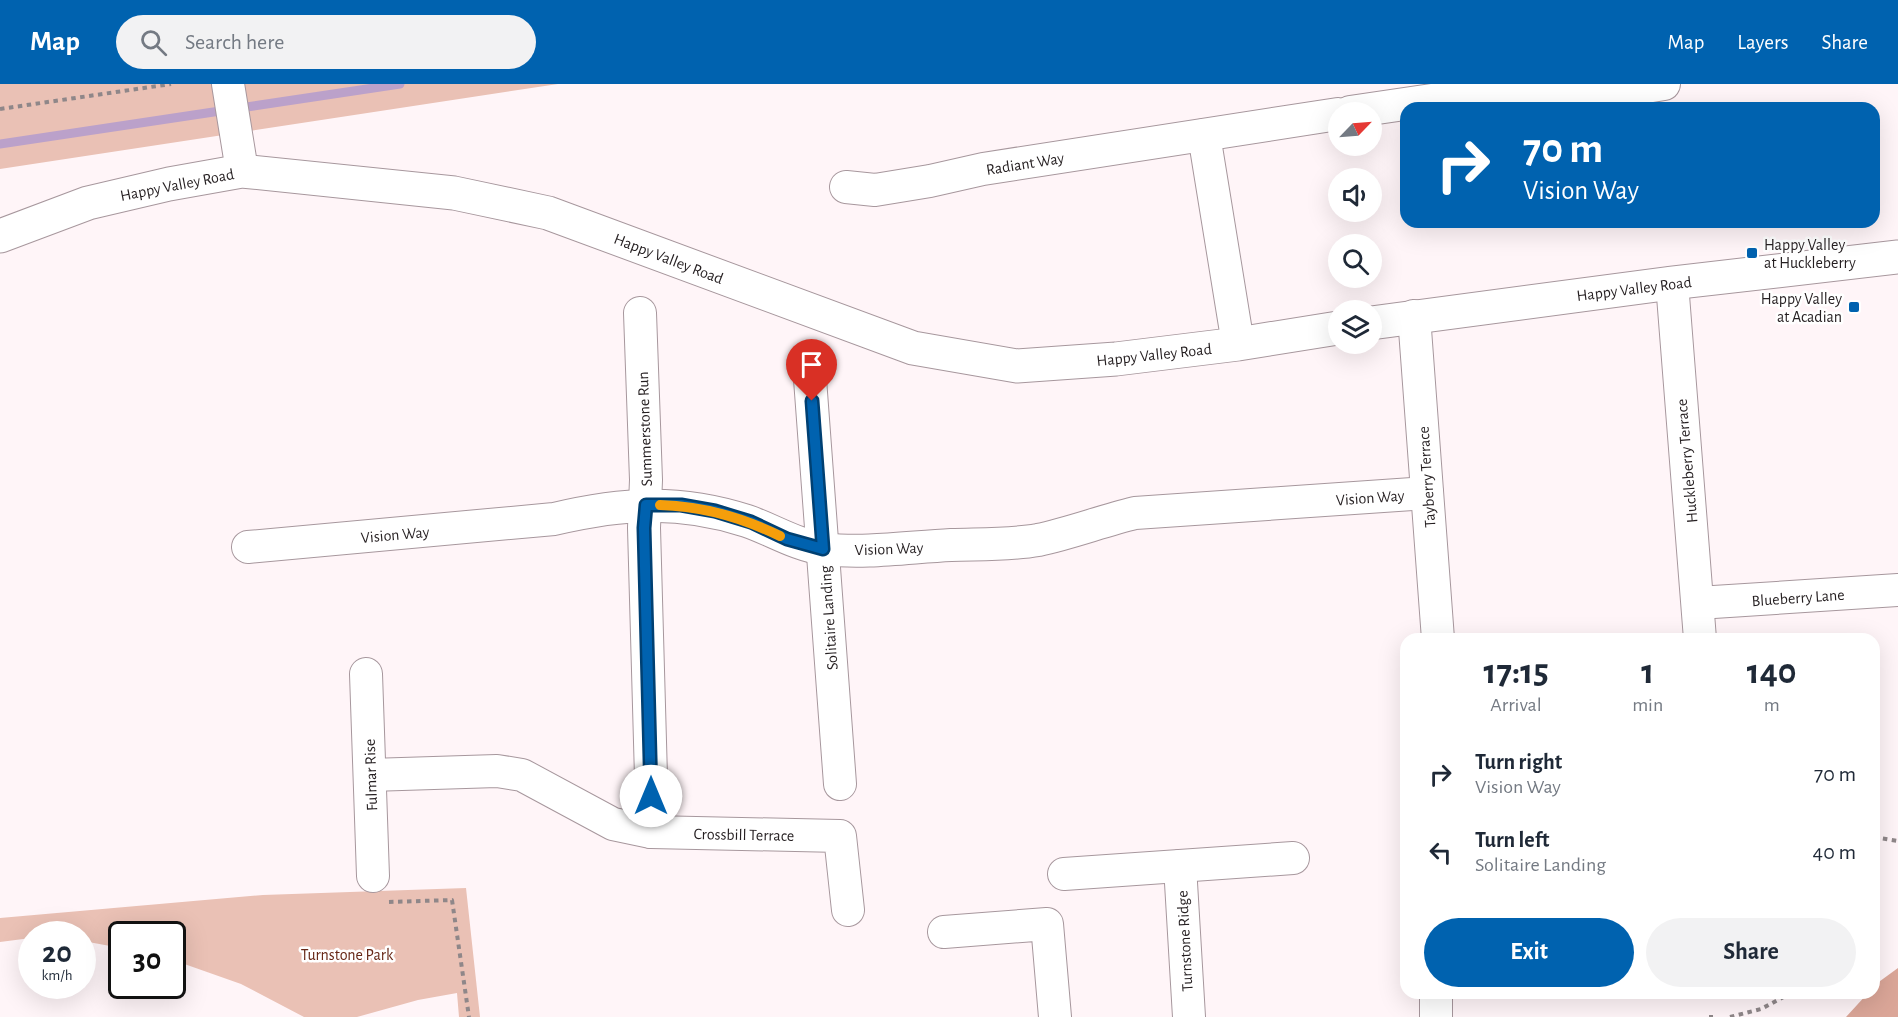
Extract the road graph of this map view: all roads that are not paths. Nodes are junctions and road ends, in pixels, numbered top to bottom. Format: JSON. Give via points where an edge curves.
{"nodes":[{"id":1,"x":228,"y":84,"type":"edge"},
{"id":2,"x":1664,"y":84,"type":"edge"},
{"id":3,"x":1418,"y":102,"type":"edge"},
{"id":4,"x":1400,"y":105,"type":"edge"},
{"id":5,"x":1382,"y":107,"type":"edge"},
{"id":6,"x":1328,"y":116,"type":"edge"},
{"id":7,"x":1204,"y":135,"type":"junction"},
{"id":8,"x":242,"y":171,"type":"junction"},
{"id":9,"x":846,"y":187,"type":"dead end"},
{"id":10,"x":0,"y":236,"type":"edge"},
{"id":11,"x":1898,"y":257,"type":"edge"},
{"id":12,"x":1672,"y":283,"type":"junction"},
{"id":13,"x":640,"y":313,"type":"dead end"},
{"id":14,"x":1414,"y":316,"type":"junction"},
{"id":15,"x":1382,"y":321,"type":"edge"},
{"id":16,"x":1328,"y":330,"type":"edge"},
{"id":17,"x":1238,"y":344,"type":"junction"},
{"id":18,"x":810,"y":379,"type":"dead end"},
{"id":19,"x":1427,"y":493,"type":"junction"},
{"id":20,"x":646,"y":505,"type":"junction"},
{"id":21,"x":248,"y":547,"type":"dead end"},
{"id":22,"x":823,"y":549,"type":"junction"},
{"id":23,"x":1898,"y":590,"type":"edge"},
{"id":24,"x":1698,"y":603,"type":"junction"},
{"id":25,"x":1438,"y":633,"type":"edge"},
{"id":26,"x":1700,"y":633,"type":"edge"},
{"id":27,"x":366,"y":675,"type":"dead end"},
{"id":28,"x":370,"y":775,"type":"junction"},
{"id":29,"x":840,"y":784,"type":"dead end"},
{"id":30,"x":651,"y":832,"type":"junction"},
{"id":31,"x":1293,"y":858,"type":"dead end"},
{"id":32,"x":1180,"y":866,"type":"junction"},
{"id":33,"x":1064,"y":874,"type":"dead end"},
{"id":34,"x":373,"y":876,"type":"dead end"},
{"id":35,"x":848,"y":910,"type":"dead end"},
{"id":36,"x":944,"y":932,"type":"dead end"},
{"id":37,"x":1436,"y":999,"type":"edge"},
{"id":38,"x":1055,"y":1017,"type":"edge"},
{"id":39,"x":1189,"y":1017,"type":"edge"},
{"id":40,"x":1436,"y":1017,"type":"edge"}],
"edges":[{"from":1,"to":8,"type":"street"},
{"from":2,"to":3,"type":"street","via":[[1604,94],[1480,93]]},
{"from":4,"to":5,"type":"street"},
{"from":6,"to":7,"type":"street","name":"Radiant Way"},
{"from":7,"to":9,"type":"street","name":"Radiant Way","via":[[982,169],[875,190]]},
{"from":7,"to":17,"type":"street"},
{"from":8,"to":10,"type":"main road","name":"Happy Valley Road","via":[[88,203]]},
{"from":8,"to":17,"type":"main road","name":"Happy Valley Road","via":[[454,193],[548,213],[824,317],[913,348],[936,352],[1017,366]]},
{"from":11,"to":12,"type":"main road","name":"Happy Valley Road"},
{"from":12,"to":14,"type":"main road","name":"Happy Valley Road"},
{"from":12,"to":24,"type":"street","name":"Huckleberry Terrace"},
{"from":13,"to":20,"type":"street","name":"Summerstone Run"},
{"from":14,"to":15,"type":"main road","name":"Happy Valley Road"},
{"from":14,"to":19,"type":"street","name":"Tayberry Terrace"},
{"from":16,"to":17,"type":"main road","name":"Happy Valley Road"},
{"from":18,"to":22,"type":"street","name":"Solitaire Landing"},
{"from":19,"to":22,"type":"street","name":"Vision Way","via":[[1135,513],[1034,541]]},
{"from":19,"to":25,"type":"street","name":"Tayberry Terrace"},
{"from":20,"to":21,"type":"street","name":"Vision Way","via":[[554,519]]},
{"from":20,"to":22,"type":"street","name":"Vision Way","via":[[681,505],[715,511]]},
{"from":20,"to":30,"type":"street","name":"Summerstone Run"},
{"from":22,"to":29,"type":"street","name":"Solitaire Landing"},
{"from":23,"to":24,"type":"street","name":"Blueberry Lane"},
{"from":24,"to":26,"type":"street","name":"Huckleberry Terrace"},
{"from":27,"to":28,"type":"street","name":"Fulmar Rise"},
{"from":28,"to":30,"type":"street","name":"Crossbill Terrace","via":[[497,771],[522,775],[613,824]]},
{"from":28,"to":34,"type":"street","name":"Fulmar Rise"},
{"from":30,"to":35,"type":"street","name":"Crossbill Terrace","via":[[840,836]]},
{"from":31,"to":32,"type":"street"},
{"from":32,"to":33,"type":"street"},
{"from":32,"to":39,"type":"street","name":"Turnstone Ridge"},
{"from":36,"to":38,"type":"street","via":[[1047,924]]},
{"from":37,"to":40,"type":"street"}]}
